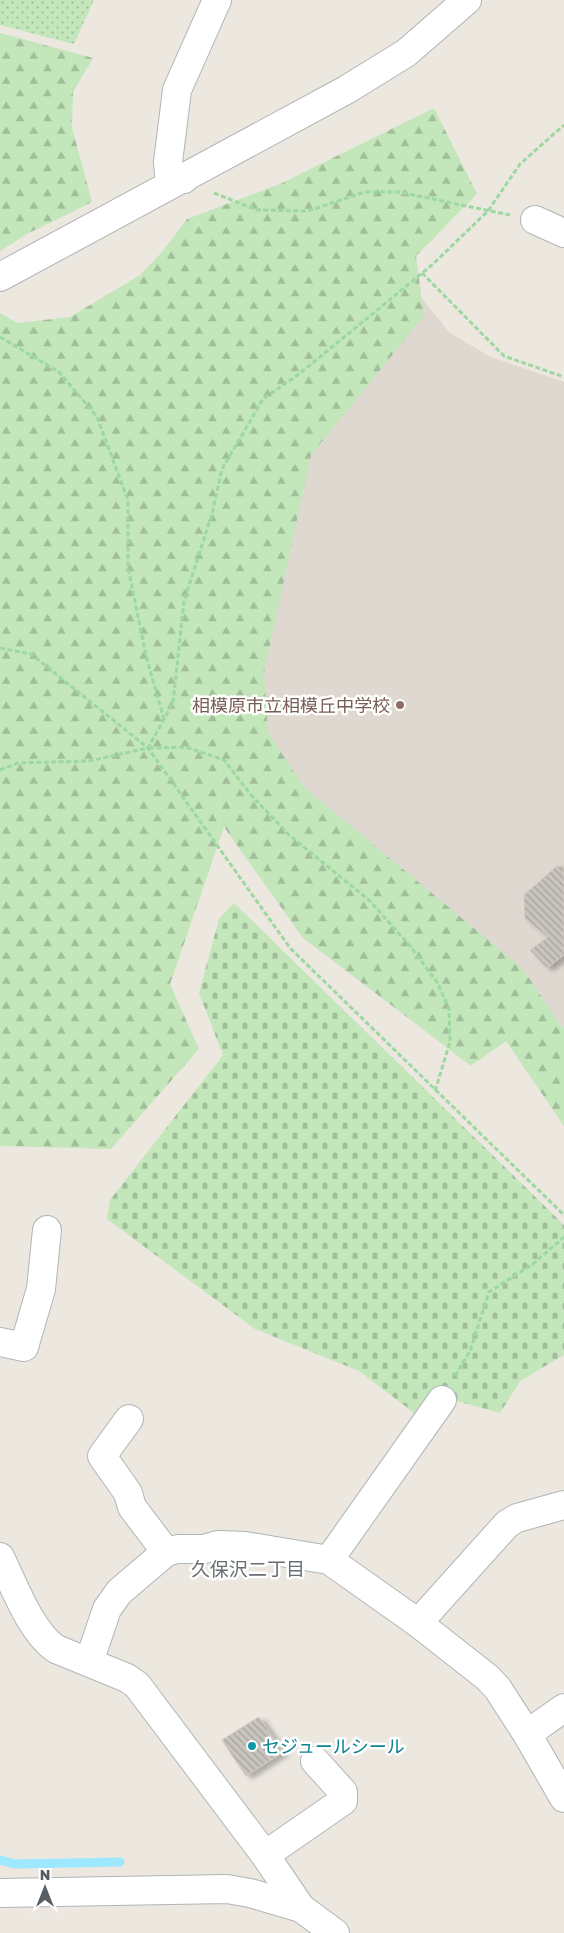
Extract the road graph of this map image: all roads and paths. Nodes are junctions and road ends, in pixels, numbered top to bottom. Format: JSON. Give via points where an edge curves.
{"nodes":[{"id":1,"x":217,"y":0,"type":"edge"},
{"id":2,"x":467,"y":0,"type":"edge"},
{"id":3,"x":564,"y":125,"type":"edge"},
{"id":4,"x":184,"y":179,"type":"junction"},
{"id":5,"x":488,"y":211,"type":"junction"},
{"id":6,"x":535,"y":220,"type":"dead end"},
{"id":7,"x":564,"y":233,"type":"edge"},
{"id":8,"x":422,"y":273,"type":"junction"},
{"id":9,"x":0,"y":278,"type":"edge"},
{"id":10,"x":0,"y":337,"type":"edge"},
{"id":11,"x":564,"y":378,"type":"edge"},
{"id":12,"x":0,"y":648,"type":"edge"},
{"id":13,"x":164,"y":719,"type":"junction"},
{"id":14,"x":148,"y":748,"type":"junction"},
{"id":15,"x":0,"y":770,"type":"edge"},
{"id":16,"x":435,"y":1092,"type":"junction"},
{"id":17,"x":564,"y":1215,"type":"edge"},
{"id":18,"x":47,"y":1230,"type":"dead end"},
{"id":19,"x":564,"y":1238,"type":"edge"},
{"id":20,"x":0,"y":1342,"type":"edge"},
{"id":21,"x":442,"y":1400,"type":"joint"},
{"id":22,"x":129,"y":1419,"type":"dead end"},
{"id":23,"x":564,"y":1505,"type":"edge"},
{"id":24,"x":166,"y":1552,"type":"junction"},
{"id":25,"x":0,"y":1557,"type":"edge"},
{"id":26,"x":329,"y":1560,"type":"junction"},
{"id":27,"x":418,"y":1623,"type":"junction"},
{"id":28,"x":89,"y":1662,"type":"junction"},
{"id":29,"x":564,"y":1708,"type":"edge"},
{"id":30,"x":527,"y":1734,"type":"junction"},
{"id":31,"x":315,"y":1761,"type":"dead end"},
{"id":32,"x":564,"y":1798,"type":"edge"},
{"id":33,"x":265,"y":1855,"type":"junction"},
{"id":34,"x":0,"y":1893,"type":"edge"},
{"id":35,"x":301,"y":1908,"type":"junction"},
{"id":36,"x":334,"y":1933,"type":"edge"}],
"edges":[{"from":1,"to":4,"type":"street","via":[[177,90],[168,162],[169,174]]},
{"from":2,"to":4,"type":"street","via":[[406,53],[346,90]]},
{"from":3,"to":5,"type":"path","via":[[520,164]]},
{"from":4,"to":5,"type":"path","via":[[257,210],[308,211],[365,192],[399,192]]},
{"from":4,"to":9,"type":"street"},
{"from":5,"to":8,"type":"path"},
{"from":6,"to":7,"type":"street"},
{"from":8,"to":11,"type":"path","via":[[504,356]]},
{"from":8,"to":13,"type":"path","via":[[299,374],[263,399],[222,469],[212,514],[184,601],[173,702]]},
{"from":10,"to":13,"type":"path","via":[[58,372],[97,417],[128,500],[128,567],[146,656]]},
{"from":12,"to":14,"type":"path","via":[[31,654]]},
{"from":13,"to":14,"type":"path"},
{"from":14,"to":15,"type":"path","via":[[89,761],[18,763]]},
{"from":14,"to":16,"type":"path","via":[[290,948]]},
{"from":14,"to":16,"type":"path","via":[[186,747],[224,760],[251,795],[289,835],[370,901],[410,946],[437,982],[449,1009],[450,1042]]},
{"from":16,"to":17,"type":"path"},
{"from":18,"to":20,"type":"street","via":[[41,1289],[24,1347]]},
{"from":19,"to":21,"type":"path","via":[[533,1264],[489,1292],[470,1351]]},
{"from":21,"to":26,"type":"street"},
{"from":22,"to":24,"type":"street","via":[[102,1456],[128,1493],[132,1507]]},
{"from":23,"to":27,"type":"street","via":[[506,1524]]},
{"from":24,"to":26,"type":"street","via":[[218,1545],[245,1546]]},
{"from":24,"to":28,"type":"street","via":[[119,1592],[107,1609]]},
{"from":25,"to":28,"type":"street","via":[[40,1634],[56,1649]]},
{"from":26,"to":27,"type":"street"},
{"from":27,"to":30,"type":"street","via":[[488,1678]]},
{"from":28,"to":33,"type":"street","via":[[137,1685]]},
{"from":29,"to":30,"type":"street"},
{"from":30,"to":32,"type":"street"},
{"from":31,"to":33,"type":"street","via":[[343,1792],[343,1801]]},
{"from":33,"to":35,"type":"street"},
{"from":34,"to":35,"type":"street","via":[[227,1889],[250,1892]]},
{"from":35,"to":36,"type":"street"}]}
